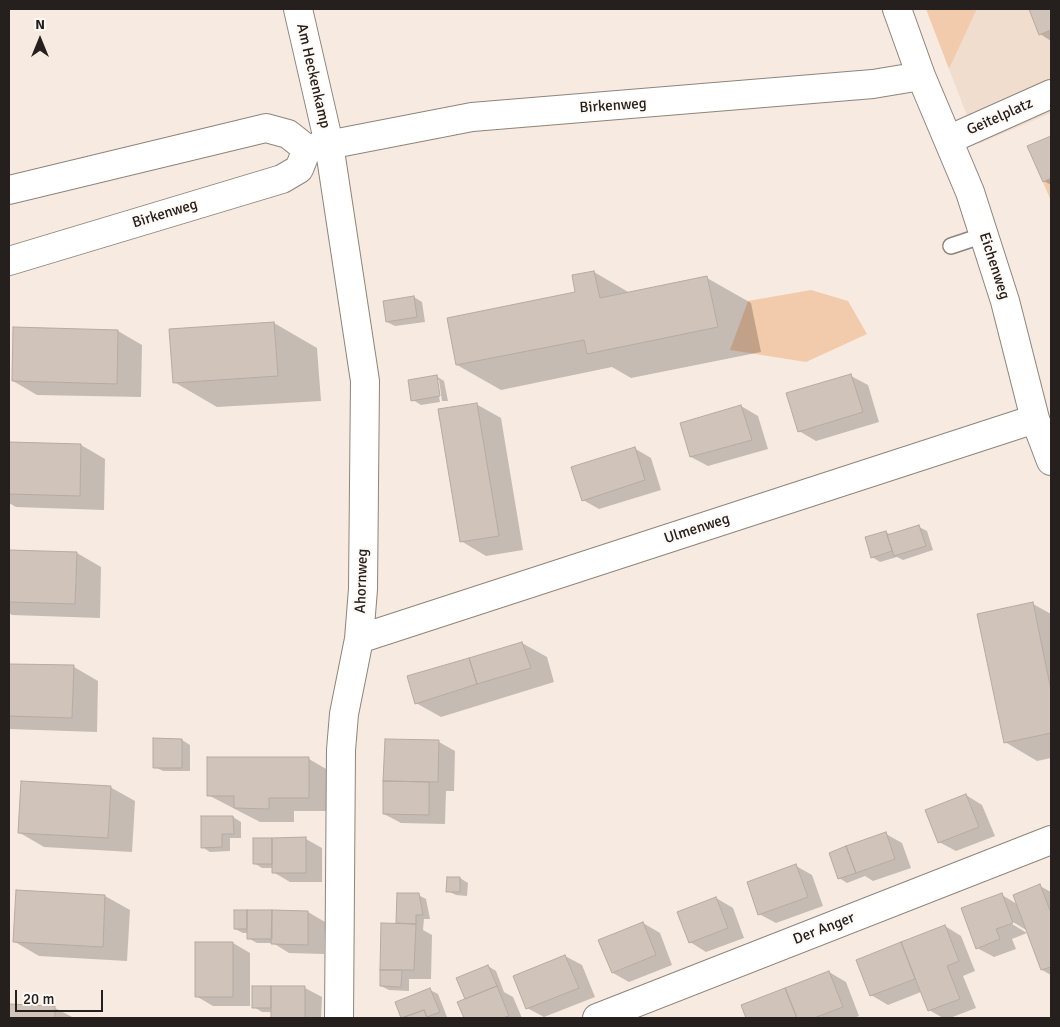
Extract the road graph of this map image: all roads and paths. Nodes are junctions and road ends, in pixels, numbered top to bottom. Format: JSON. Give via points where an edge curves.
{"nodes":[{"id":1,"x":298,"y":9,"type":"edge"},
{"id":2,"x":897,"y":9,"type":"edge"},
{"id":3,"x":921,"y":76,"type":"junction"},
{"id":4,"x":1051,"y":94,"type":"edge"},
{"id":5,"x":948,"y":140,"type":"junction"},
{"id":6,"x":318,"y":147,"type":"junction"},
{"id":7,"x":9,"y":190,"type":"edge"},
{"id":8,"x":984,"y":235,"type":"junction"},
{"id":9,"x":951,"y":246,"type":"dead end"},
{"id":10,"x":9,"y":261,"type":"edge"},
{"id":11,"x":1035,"y":419,"type":"junction"},
{"id":12,"x":1051,"y":461,"type":"edge"},
{"id":13,"x":359,"y":639,"type":"junction"},
{"id":14,"x":1051,"y":840,"type":"edge"},
{"id":15,"x":339,"y":1018,"type":"edge"},
{"id":16,"x":597,"y":1018,"type":"edge"}],
"edges":[{"from":1,"to":6,"type":"street","name":"Am Heckenkamp"},
{"from":2,"to":3,"type":"street"},
{"from":3,"to":5,"type":"street","name":"Eichenweg"},
{"from":3,"to":6,"type":"street","name":"Birkenweg","via":[[873,84],[472,117]]},
{"from":4,"to":5,"type":"street","name":"Geitelplatz"},
{"from":5,"to":8,"type":"street","name":"Eichenweg"},
{"from":6,"to":7,"type":"street","via":[[266,128]]},
{"from":6,"to":10,"type":"street","name":"Birkenweg","via":[[298,169],[282,179]]},
{"from":6,"to":13,"type":"street","name":"Ahornweg","via":[[365,381],[363,589]]},
{"from":8,"to":9,"type":"lane"},
{"from":8,"to":11,"type":"street","name":"Eichenweg"},
{"from":11,"to":12,"type":"street","name":"Eichenweg"},
{"from":11,"to":13,"type":"street","name":"Ulmenweg"},
{"from":13,"to":15,"type":"street","name":"Ahornweg","via":[[344,714],[341,750]]},
{"from":14,"to":16,"type":"street","name":"Der Anger"}]}
